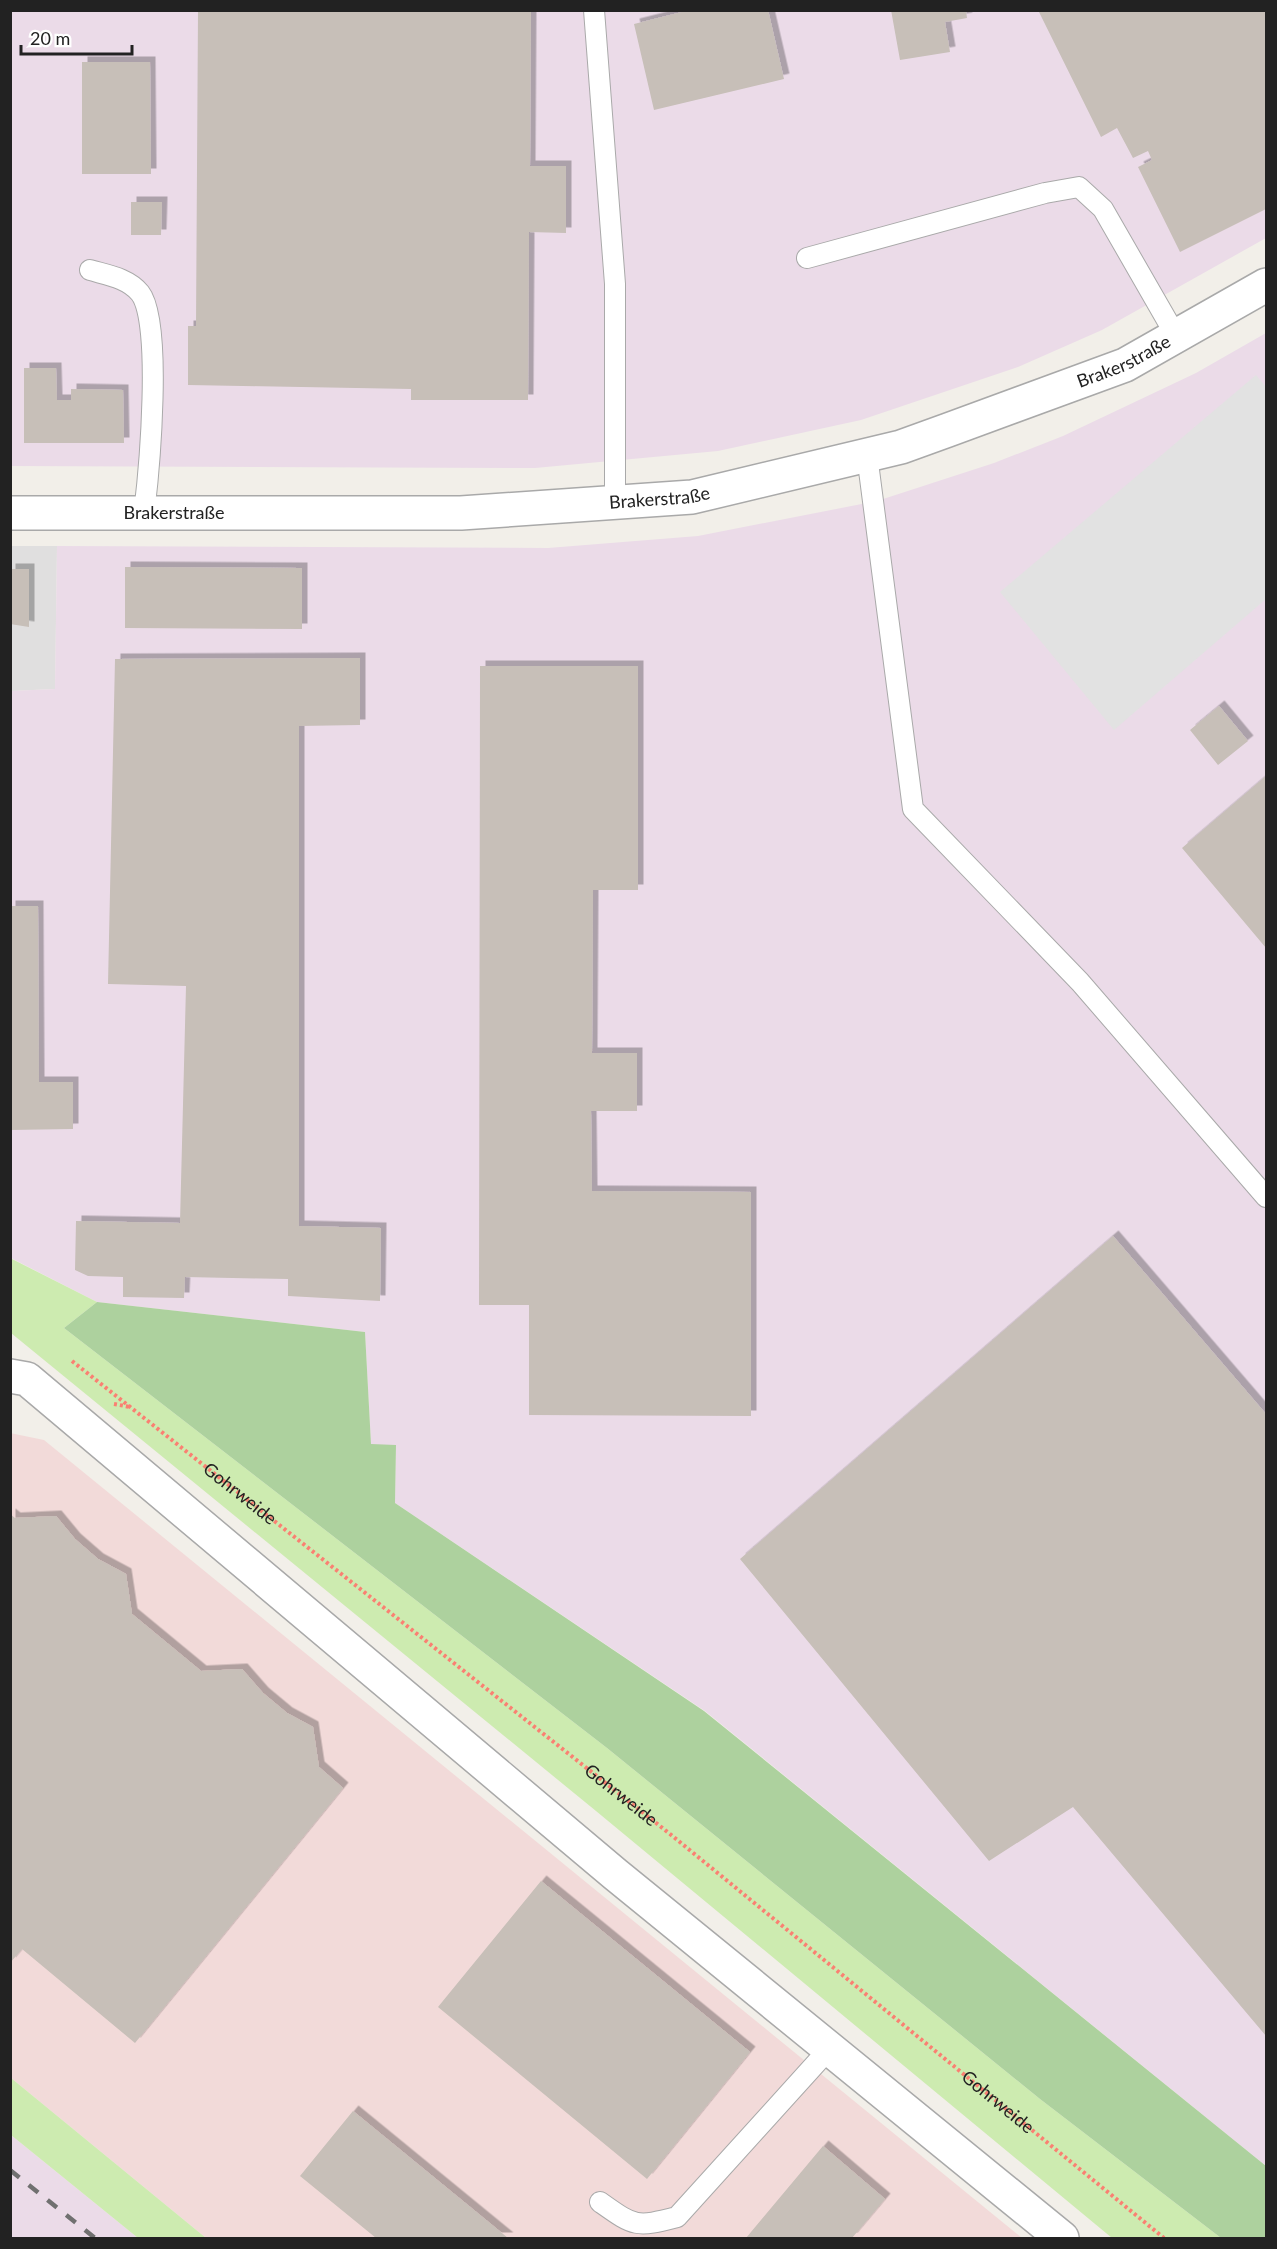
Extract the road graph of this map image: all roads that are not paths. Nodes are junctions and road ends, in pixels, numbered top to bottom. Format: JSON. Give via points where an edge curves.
{"nodes":[{"id":1,"x":594,"y":10,"type":"edge"},
{"id":2,"x":807,"y":258,"type":"dead end"},
{"id":3,"x":90,"y":270,"type":"dead end"},
{"id":4,"x":1266,"y":285,"type":"edge"},
{"id":5,"x":1176,"y":336,"type":"junction"},
{"id":6,"x":867,"y":455,"type":"junction"},
{"id":7,"x":615,"y":502,"type":"junction"},
{"id":8,"x":10,"y":513,"type":"edge"},
{"id":9,"x":144,"y":513,"type":"junction"},
{"id":10,"x":1266,"y":1197,"type":"edge"},
{"id":11,"x":10,"y":1376,"type":"edge"},
{"id":12,"x":829,"y":2049,"type":"junction"},
{"id":13,"x":600,"y":2202,"type":"dead end"},
{"id":14,"x":1062,"y":2238,"type":"edge"}],
"edges":[{"from":1,"to":7,"type":"lane","via":[[615,284]]},
{"from":2,"to":5,"type":"lane","via":[[1045,193],[1079,188],[1103,209]]},
{"from":3,"to":9,"type":"lane","via":[[118,277],[140,293],[152,323],[152,453]]},
{"from":4,"to":5,"type":"street","name":"Brakerstraße"},
{"from":5,"to":6,"type":"street","name":"Brakerstraße","via":[[1125,365],[910,444]]},
{"from":6,"to":7,"type":"street","name":"Brakerstraße","via":[[692,497]]},
{"from":6,"to":10,"type":"lane","via":[[914,809],[1080,982]]},
{"from":7,"to":9,"type":"street","name":"Brakerstraße","via":[[461,513]]},
{"from":8,"to":9,"type":"street","name":"Brakerstraße"},
{"from":11,"to":12,"type":"street","via":[[27,1379]]},
{"from":12,"to":13,"type":"lane","via":[[677,2217],[650,2224],[629,2222]]},
{"from":12,"to":14,"type":"street"}]}
